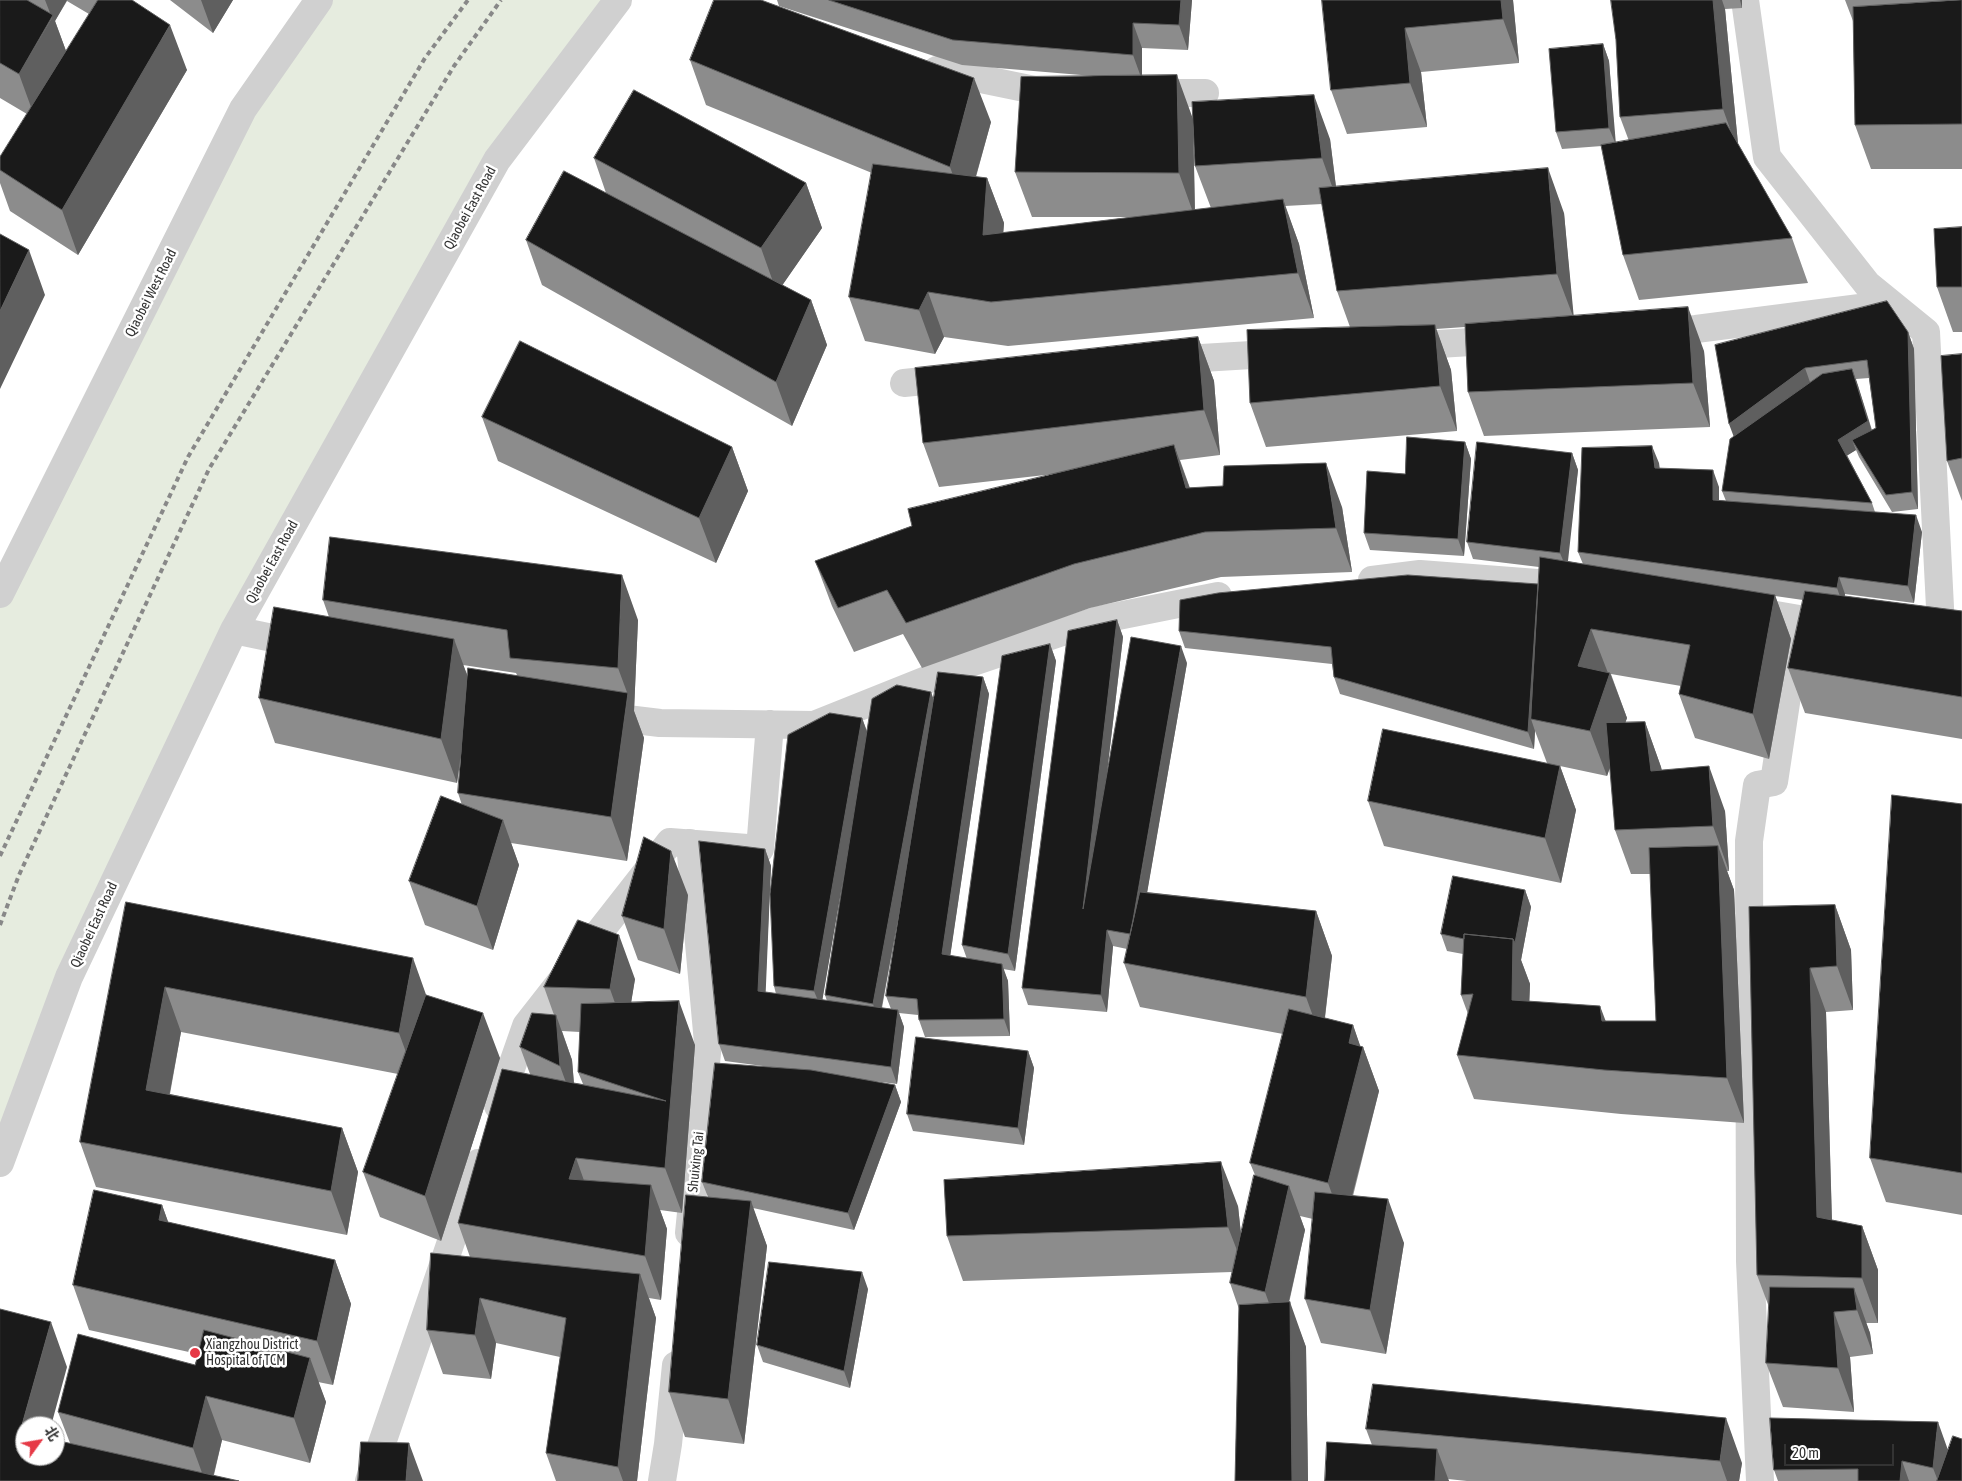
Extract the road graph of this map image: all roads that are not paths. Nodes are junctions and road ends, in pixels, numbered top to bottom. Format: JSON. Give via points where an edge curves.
{"nodes":[{"id":1,"x":318,"y":0,"type":"edge"},
{"id":2,"x":618,"y":0,"type":"edge"},
{"id":3,"x":1745,"y":0,"type":"edge"},
{"id":4,"x":909,"y":64,"type":"edge"},
{"id":5,"x":1078,"y":93,"type":"edge"},
{"id":6,"x":1127,"y":93,"type":"edge"},
{"id":7,"x":1205,"y":93,"type":"dead end"},
{"id":8,"x":1892,"y":304,"type":"junction"},
{"id":9,"x":1637,"y":332,"type":"edge"},
{"id":10,"x":1527,"y":339,"type":"edge"},
{"id":11,"x":1378,"y":348,"type":"edge"},
{"id":12,"x":1308,"y":352,"type":"edge"},
{"id":13,"x":1139,"y":362,"type":"edge"},
{"id":14,"x":973,"y":377,"type":"edge"},
{"id":15,"x":904,"y":383,"type":"dead end"},
{"id":16,"x":1346,"y":583,"type":"edge"},
{"id":17,"x":1604,"y":588,"type":"edge"},
{"id":18,"x":1238,"y":592,"type":"edge"},
{"id":19,"x":0,"y":594,"type":"edge"},
{"id":20,"x":1721,"y":606,"type":"edge"},
{"id":21,"x":1799,"y":619,"type":"junction"},
{"id":22,"x":1856,"y":622,"type":"edge"},
{"id":23,"x":1913,"y":625,"type":"edge"},
{"id":24,"x":1952,"y":627,"type":"edge"},
{"id":25,"x":234,"y":630,"type":"junction"},
{"id":26,"x":330,"y":650,"type":"edge"},
{"id":27,"x":576,"y":713,"type":"edge"},
{"id":28,"x":770,"y":724,"type":"junction"},
{"id":29,"x":690,"y":844,"type":"junction"},
{"id":30,"x":0,"y":1163,"type":"edge"},
{"id":31,"x":686,"y":1258,"type":"edge"},
{"id":32,"x":679,"y":1337,"type":"edge"},
{"id":33,"x":369,"y":1481,"type":"edge"},
{"id":34,"x":662,"y":1481,"type":"edge"},
{"id":35,"x":1760,"y":1481,"type":"edge"}],
"edges":[{"from":1,"to":19,"type":"street","name":"Qiaobei West Road","via":[[243,109]]},
{"from":2,"to":25,"type":"street","name":"Qiaobei East Road","via":[[497,160]]},
{"from":3,"to":8,"type":"street","via":[[1767,157],[1867,284]]},
{"from":4,"to":5,"type":"street","via":[[1049,93]]},
{"from":6,"to":7,"type":"street"},
{"from":8,"to":9,"type":"street","via":[[1696,329]]},
{"from":8,"to":24,"type":"street","via":[[1926,332]]},
{"from":10,"to":11,"type":"street"},
{"from":12,"to":13,"type":"street"},
{"from":14,"to":15,"type":"street"},
{"from":16,"to":17,"type":"street","via":[[1420,574]]},
{"from":18,"to":28,"type":"street","via":[[1098,620],[964,664],[814,725]]},
{"from":20,"to":21,"type":"street"},
{"from":21,"to":22,"type":"street"},
{"from":21,"to":35,"type":"street","via":[[1774,782],[1757,785],[1749,841],[1750,1261]]},
{"from":23,"to":24,"type":"street"},
{"from":25,"to":26,"type":"street"},
{"from":25,"to":30,"type":"street","name":"Qiaobei East Road","via":[[69,977]]},
{"from":27,"to":28,"type":"street","via":[[660,723]]},
{"from":28,"to":29,"type":"street","via":[[760,850]]},
{"from":29,"to":31,"type":"street","name":"Shuixing Tai","via":[[708,1043]]},
{"from":29,"to":33,"type":"street","via":[[670,842],[526,1026]]},
{"from":32,"to":34,"type":"street"}]}
